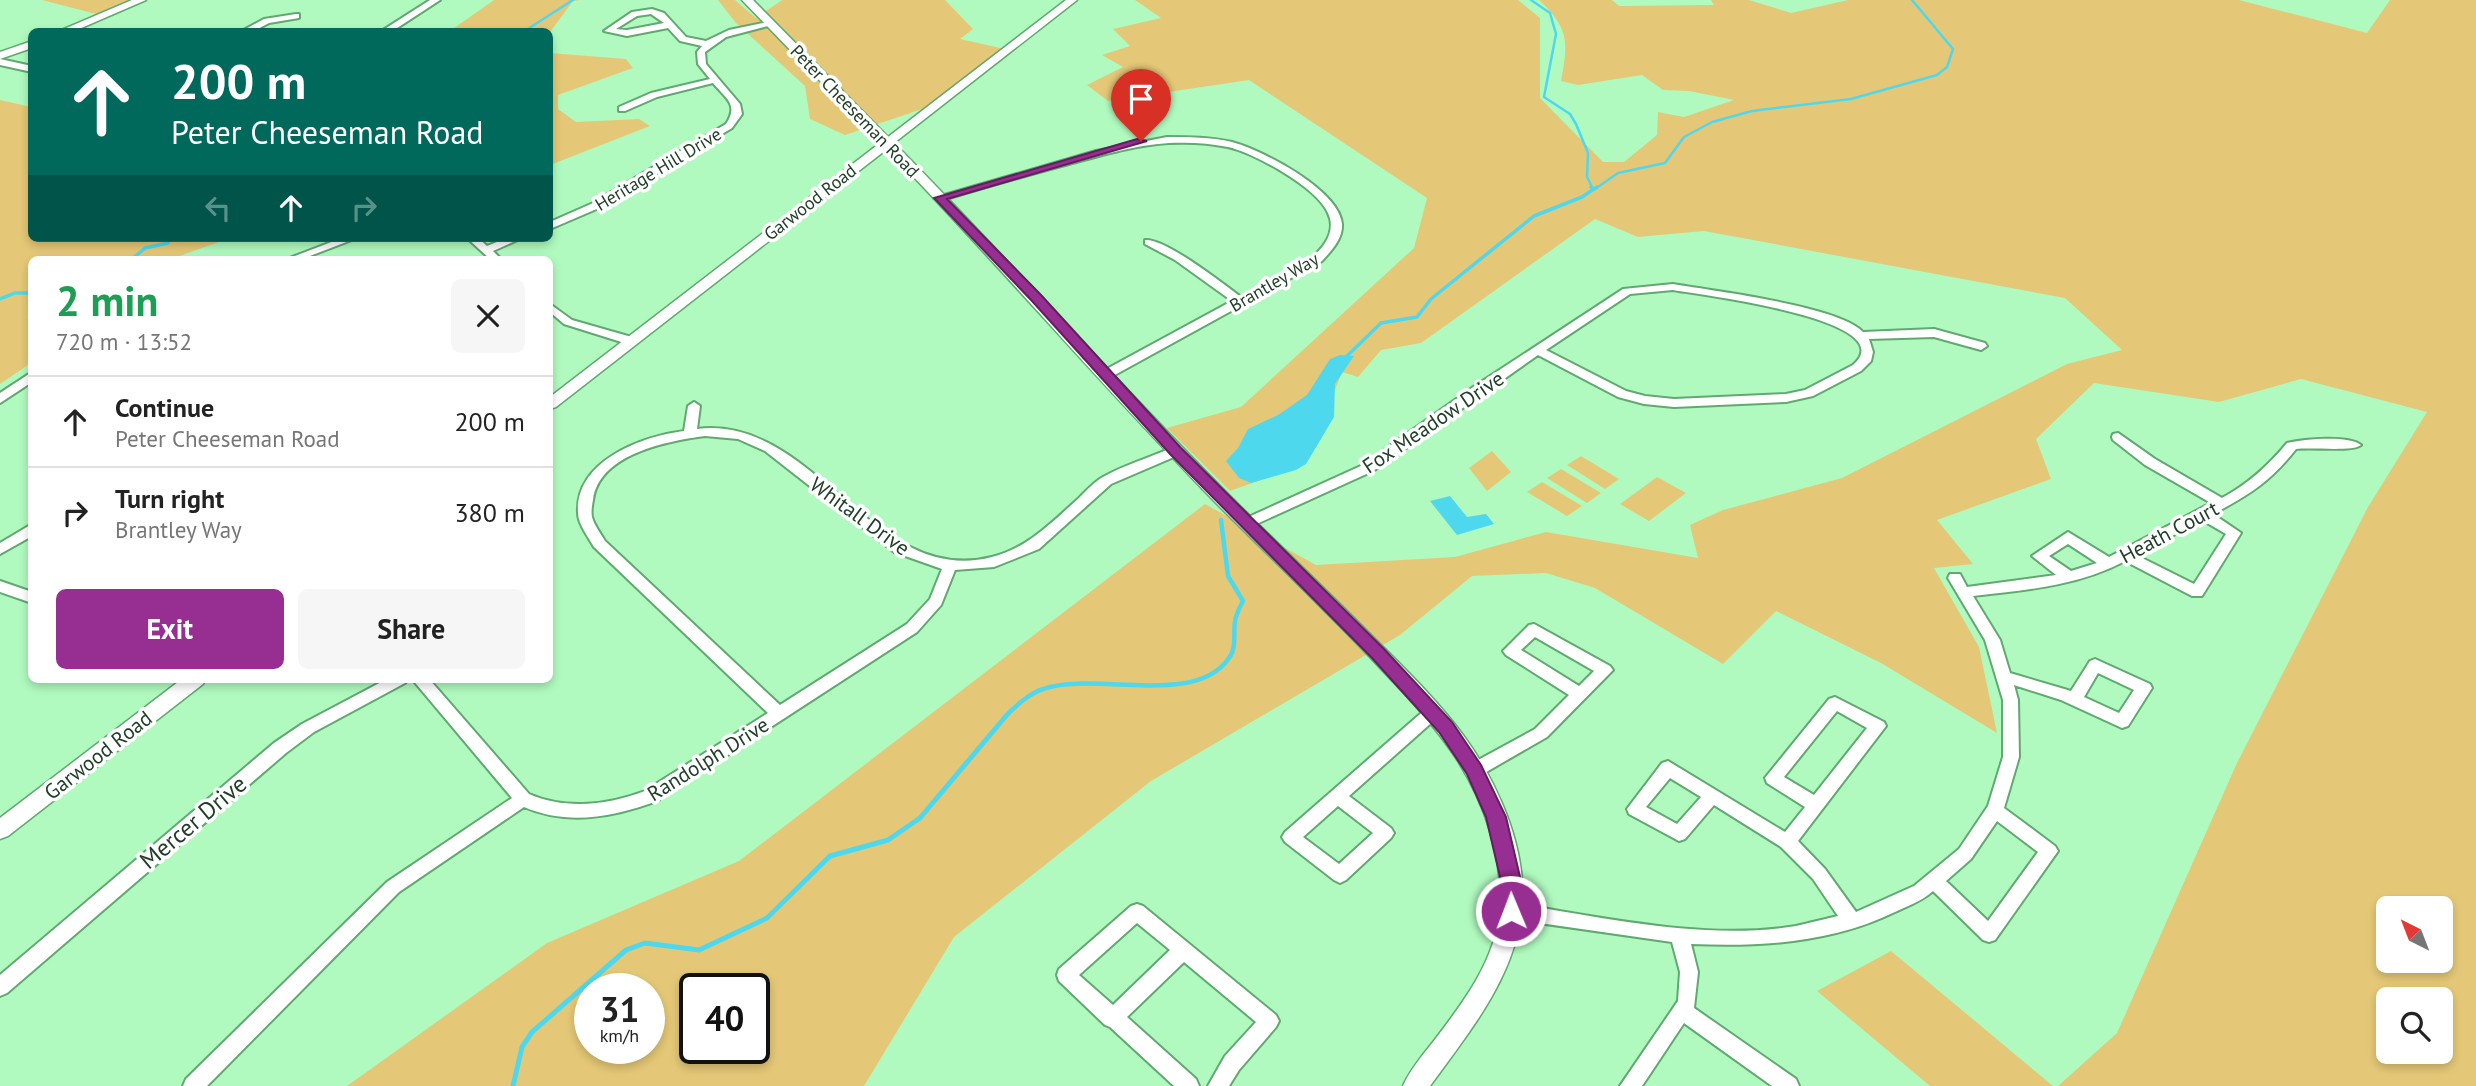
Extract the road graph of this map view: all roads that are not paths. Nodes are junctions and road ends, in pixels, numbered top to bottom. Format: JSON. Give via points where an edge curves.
{"nodes":[{"id":1,"x":141,"y":0,"type":"edge"},
{"id":2,"x":436,"y":0,"type":"edge"},
{"id":3,"x":747,"y":0,"type":"edge"},
{"id":4,"x":1072,"y":0,"type":"edge"},
{"id":5,"x":296,"y":16,"type":"dead end"},
{"id":6,"x":769,"y":23,"type":"junction"},
{"id":7,"x":668,"y":25,"type":"junction"},
{"id":8,"x":72,"y":28,"type":"edge"},
{"id":9,"x":253,"y":28,"type":"edge"},
{"id":10,"x":390,"y":28,"type":"edge"},
{"id":11,"x":707,"y":44,"type":"junction"},
{"id":12,"x":28,"y":46,"type":"edge"},
{"id":13,"x":0,"y":56,"type":"edge"},
{"id":14,"x":0,"y":62,"type":"edge"},
{"id":15,"x":28,"y":68,"type":"edge"},
{"id":16,"x":716,"y":80,"type":"junction"},
{"id":17,"x":622,"y":109,"type":"dead end"},
{"id":18,"x":886,"y":142,"type":"junction"},
{"id":19,"x":939,"y":198,"type":"junction"},
{"id":20,"x":553,"y":225,"type":"edge"},
{"id":21,"x":341,"y":242,"type":"edge"},
{"id":22,"x":477,"y":242,"type":"edge"},
{"id":23,"x":507,"y":242,"type":"edge"},
{"id":24,"x":1149,"y":242,"type":"dead end"},
{"id":25,"x":486,"y":250,"type":"junction"},
{"id":26,"x":301,"y":256,"type":"edge"},
{"id":27,"x":493,"y":256,"type":"edge"},
{"id":28,"x":1241,"y":302,"type":"junction"},
{"id":29,"x":553,"y":310,"type":"edge"},
{"id":30,"x":563,"y":319,"type":"junction"},
{"id":31,"x":553,"y":323,"type":"edge"},
{"id":32,"x":1861,"y":336,"type":"junction"},
{"id":33,"x":631,"y":341,"type":"junction"},
{"id":34,"x":1981,"y":345,"type":"dead end"},
{"id":35,"x":1540,"y":351,"type":"junction"},
{"id":36,"x":1107,"y":374,"type":"junction"},
{"id":37,"x":28,"y":379,"type":"edge"},
{"id":38,"x":0,"y":399,"type":"edge"},
{"id":39,"x":553,"y":402,"type":"edge"},
{"id":40,"x":694,"y":406,"type":"dead end"},
{"id":41,"x":690,"y":432,"type":"junction"},
{"id":42,"x":2118,"y":437,"type":"dead end"},
{"id":43,"x":2356,"y":445,"type":"dead end"},
{"id":44,"x":1176,"y":451,"type":"junction"},
{"id":45,"x":2222,"y":504,"type":"junction"},
{"id":46,"x":2203,"y":514,"type":"junction"},
{"id":47,"x":1247,"y":523,"type":"junction"},
{"id":48,"x":28,"y":532,"type":"edge"},
{"id":49,"x":0,"y":549,"type":"edge"},
{"id":50,"x":2127,"y":556,"type":"junction"},
{"id":51,"x":2109,"y":564,"type":"junction"},
{"id":52,"x":950,"y":566,"type":"junction"},
{"id":53,"x":2070,"y":577,"type":"junction"},
{"id":54,"x":0,"y":586,"type":"edge"},
{"id":55,"x":28,"y":596,"type":"edge"},
{"id":56,"x":2007,"y":678,"type":"junction"},
{"id":57,"x":191,"y":683,"type":"edge"},
{"id":58,"x":392,"y":683,"type":"edge"},
{"id":59,"x":423,"y":683,"type":"edge"},
{"id":60,"x":1581,"y":695,"type":"junction"},
{"id":61,"x":2075,"y":698,"type":"dead end"},
{"id":62,"x":1433,"y":712,"type":"junction"},
{"id":63,"x":780,"y":714,"type":"junction"},
{"id":64,"x":1475,"y":770,"type":"junction"},
{"id":65,"x":1712,"y":795,"type":"dead end"},
{"id":66,"x":1338,"y":796,"type":"junction"},
{"id":67,"x":523,"y":799,"type":"junction"},
{"id":68,"x":1815,"y":805,"type":"junction"},
{"id":69,"x":1996,"y":811,"type":"junction"},
{"id":70,"x":0,"y":830,"type":"edge"},
{"id":71,"x":1787,"y":842,"type":"junction"},
{"id":72,"x":1934,"y":881,"type":"junction"},
{"id":73,"x":1511,"y":911,"type":"junction"},
{"id":74,"x":1850,"y":920,"type":"junction"},
{"id":75,"x":1680,"y":937,"type":"junction"},
{"id":76,"x":1183,"y":950,"type":"junction"},
{"id":77,"x":0,"y":987,"type":"edge"},
{"id":78,"x":1683,"y":1011,"type":"junction"},
{"id":79,"x":1112,"y":1019,"type":"junction"},
{"id":80,"x":193,"y":1086,"type":"edge"},
{"id":81,"x":1189,"y":1086,"type":"edge"},
{"id":82,"x":1219,"y":1086,"type":"edge"},
{"id":83,"x":1415,"y":1086,"type":"edge"},
{"id":84,"x":1630,"y":1086,"type":"edge"},
{"id":85,"x":1789,"y":1086,"type":"edge"}],
"edges":[{"from":1,"to":8,"type":"street"},
{"from":2,"to":10,"type":"street"},
{"from":3,"to":6,"type":"street","name":"Peter Cheeseman Road"},
{"from":4,"to":18,"type":"street","name":"Garwood Road"},
{"from":5,"to":9,"type":"street"},
{"from":6,"to":11,"type":"street"},
{"from":6,"to":18,"type":"street","name":"Peter Cheeseman Road"},
{"from":7,"to":7,"type":"street","via":[[659,13],[644,12],[608,31],[627,33]]},
{"from":7,"to":11,"type":"street","via":[[683,40]]},
{"from":11,"to":16,"type":"street","name":"Heritage Hill Drive","via":[[700,60]]},
{"from":12,"to":13,"type":"street"},
{"from":14,"to":15,"type":"street"},
{"from":16,"to":17,"type":"street","via":[[654,95]]},
{"from":16,"to":20,"type":"street","name":"Heritage Hill Drive","via":[[737,106],[729,126],[596,206]]},
{"from":18,"to":19,"type":"street","name":"Peter Cheeseman Road"},
{"from":18,"to":33,"type":"street","name":"Garwood Road"},
{"from":19,"to":28,"type":"street","name":"Brantley Way","via":[[1141,141],[1190,139],[1244,149],[1274,163],[1321,197],[1338,228],[1318,259]]},
{"from":19,"to":36,"type":"street","name":"Peter Cheeseman Road"},
{"from":21,"to":26,"type":"street"},
{"from":22,"to":25,"type":"street"},
{"from":23,"to":25,"type":"street"},
{"from":24,"to":28,"type":"street"},
{"from":25,"to":27,"type":"street"},
{"from":28,"to":36,"type":"street","name":"Brantley Way"},
{"from":29,"to":30,"type":"street"},
{"from":30,"to":31,"type":"street"},
{"from":30,"to":33,"type":"street"},
{"from":32,"to":34,"type":"street","via":[[1934,333]]},
{"from":32,"to":35,"type":"street","name":"Fox Meadow Drive","via":[[1818,314],[1654,286],[1619,294]]},
{"from":32,"to":35,"type":"street","via":[[1867,357],[1857,368],[1815,391],[1775,398],[1674,403],[1643,400],[1597,383]]},
{"from":33,"to":39,"type":"street","name":"Garwood Road"},
{"from":35,"to":47,"type":"street","name":"Fox Meadow Drive","via":[[1367,468]]},
{"from":36,"to":44,"type":"street","name":"Peter Cheeseman Road"},
{"from":37,"to":38,"type":"street"},
{"from":40,"to":41,"type":"street"},
{"from":41,"to":52,"type":"street","name":"Whitall Drive","via":[[727,431],[754,438],[899,550]]},
{"from":41,"to":63,"type":"street","name":"Whitall Drive","via":[[642,445],[605,468],[585,495],[584,520],[599,544]]},
{"from":42,"to":45,"type":"street","via":[[2150,462]]},
{"from":43,"to":45,"type":"street","name":"Heath Court","via":[[2292,446],[2261,480]]},
{"from":44,"to":47,"type":"street","name":"Peter Cheeseman Road"},
{"from":44,"to":52,"type":"street","name":"Whitall Drive","via":[[1112,478],[1026,550],[984,564]]},
{"from":45,"to":46,"type":"street","name":"Heath Court"},
{"from":46,"to":50,"type":"street","name":"Heath Court"},
{"from":46,"to":50,"type":"street","via":[[2234,533],[2197,592]]},
{"from":47,"to":62,"type":"street","name":"Peter Cheeseman Road"},
{"from":48,"to":49,"type":"street"},
{"from":50,"to":51,"type":"street","name":"Heath Court"},
{"from":51,"to":53,"type":"street","name":"Heath Court"},
{"from":51,"to":53,"type":"street","via":[[2068,537],[2039,556]]},
{"from":52,"to":63,"type":"street","name":"Randolph Drive","via":[[936,601],[912,628]]},
{"from":53,"to":56,"type":"street","name":"Heath Court","via":[[2035,585],[1960,585],[1991,635]]},
{"from":54,"to":55,"type":"street"},
{"from":56,"to":61,"type":"street","via":[[2054,688]]},
{"from":56,"to":69,"type":"street","via":[[2013,741],[2007,785]]},
{"from":57,"to":70,"type":"street","name":"Garwood Road"},
{"from":58,"to":77,"type":"street","name":"Mercer Drive","via":[[280,748]]},
{"from":59,"to":67,"type":"street"},
{"from":60,"to":60,"type":"street","via":[[1605,670],[1534,629],[1511,651]]},
{"from":60,"to":64,"type":"street","via":[[1541,733]]},
{"from":62,"to":64,"type":"street","name":"Peter Cheeseman Road"},
{"from":62,"to":66,"type":"street"},
{"from":63,"to":67,"type":"street","name":"Randolph Drive","via":[[638,802],[577,812],[544,808]]},
{"from":64,"to":73,"type":"street","name":"Peter Cheeseman Road","via":[[1506,852]]},
{"from":65,"to":71,"type":"street"},
{"from":66,"to":66,"type":"street","via":[[1292,836],[1340,875],[1385,833]]},
{"from":67,"to":80,"type":"street","via":[[393,887]]},
{"from":68,"to":68,"type":"street","via":[[1878,726],[1835,703],[1773,778]]},
{"from":68,"to":71,"type":"street"},
{"from":69,"to":72,"type":"street","via":[[1969,848]]},
{"from":69,"to":72,"type":"street","via":[[2049,851],[1989,934]]},
{"from":71,"to":74,"type":"street","via":[[1819,874]]},
{"from":72,"to":74,"type":"street","via":[[1896,904]]},
{"from":73,"to":75,"type":"street"},
{"from":73,"to":83,"type":"street","name":"Peter Cheeseman Road","via":[[1502,956],[1488,986]]},
{"from":74,"to":75,"type":"street","via":[[1797,934]]},
{"from":75,"to":78,"type":"street","via":[[1690,983]]},
{"from":76,"to":79,"type":"street"},
{"from":76,"to":79,"type":"street","via":[[1137,912],[1066,975]]},
{"from":76,"to":82,"type":"street","via":[[1269,1021],[1232,1062]]},
{"from":78,"to":84,"type":"street"},
{"from":78,"to":85,"type":"street"},
{"from":79,"to":81,"type":"street"}]}
